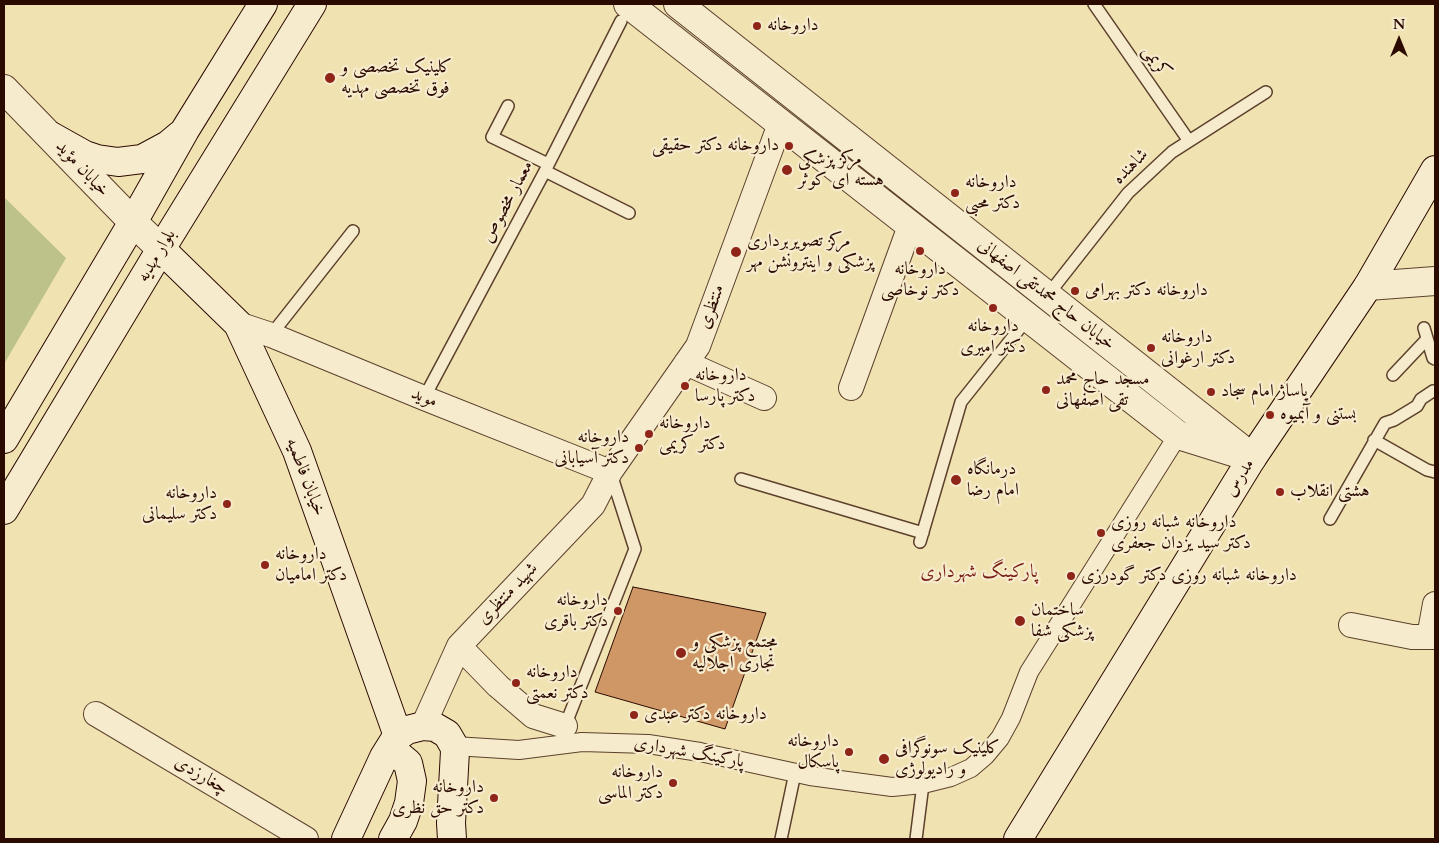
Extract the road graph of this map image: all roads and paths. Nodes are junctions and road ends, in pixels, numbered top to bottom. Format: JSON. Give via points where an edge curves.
{"nodes":[{"id":1,"x":263,"y":4,"type":"edge"},
{"id":2,"x":312,"y":4,"type":"edge"},
{"id":3,"x":678,"y":4,"type":"edge"},
{"id":4,"x":1094,"y":4,"type":"edge"},
{"id":5,"x":624,"y":12,"type":"edge"},
{"id":6,"x":4,"y":88,"type":"edge"},
{"id":7,"x":1266,"y":92,"type":"dead end"},
{"id":8,"x":508,"y":106,"type":"dead end"},
{"id":9,"x":780,"y":124,"type":"junction"},
{"id":10,"x":185,"y":130,"type":"junction"},
{"id":11,"x":51,"y":136,"type":"junction"},
{"id":12,"x":1189,"y":141,"type":"junction"},
{"id":13,"x":547,"y":167,"type":"junction"},
{"id":14,"x":1435,"y":170,"type":"edge"},
{"id":15,"x":629,"y":213,"type":"dead end"},
{"id":16,"x":133,"y":222,"type":"junction"},
{"id":17,"x":910,"y":226,"type":"junction"},
{"id":18,"x":352,"y":231,"type":"dead end"},
{"id":19,"x":170,"y":247,"type":"junction"},
{"id":20,"x":1435,"y":281,"type":"edge"},
{"id":21,"x":1368,"y":286,"type":"junction"},
{"id":22,"x":1047,"y":296,"type":"junction"},
{"id":23,"x":1028,"y":318,"type":"junction"},
{"id":24,"x":238,"y":324,"type":"junction"},
{"id":25,"x":271,"y":335,"type":"junction"},
{"id":26,"x":1434,"y":360,"type":"edge"},
{"id":27,"x":686,"y":363,"type":"junction"},
{"id":28,"x":1393,"y":375,"type":"dead end"},
{"id":29,"x":851,"y":388,"type":"dead end"},
{"id":30,"x":1435,"y":389,"type":"edge"},
{"id":31,"x":424,"y":398,"type":"junction"},
{"id":32,"x":764,"y":398,"type":"dead end"},
{"id":33,"x":1178,"y":435,"type":"junction"},
{"id":34,"x":4,"y":439,"type":"edge"},
{"id":35,"x":1374,"y":440,"type":"junction"},
{"id":36,"x":1252,"y":458,"type":"junction"},
{"id":37,"x":610,"y":472,"type":"junction"},
{"id":38,"x":1435,"y":472,"type":"edge"},
{"id":39,"x":741,"y":479,"type":"dead end"},
{"id":40,"x":4,"y":510,"type":"edge"},
{"id":41,"x":1330,"y":519,"type":"dead end"},
{"id":42,"x":1435,"y":604,"type":"edge"},
{"id":43,"x":1352,"y":625,"type":"dead end"},
{"id":44,"x":1432,"y":637,"type":"edge"},
{"id":45,"x":459,"y":646,"type":"junction"},
{"id":46,"x":96,"y":714,"type":"dead end"},
{"id":47,"x":423,"y":726,"type":"junction"},
{"id":48,"x":565,"y":726,"type":"joint"},
{"id":49,"x":394,"y":742,"type":"junction"},
{"id":50,"x":454,"y":758,"type":"junction"},
{"id":51,"x":795,"y":773,"type":"junction"},
{"id":52,"x":923,"y":784,"type":"junction"},
{"id":53,"x":348,"y":835,"type":"edge"},
{"id":54,"x":306,"y":839,"type":"edge"},
{"id":55,"x":385,"y":839,"type":"edge"},
{"id":56,"x":393,"y":839,"type":"edge"},
{"id":57,"x":452,"y":839,"type":"edge"},
{"id":58,"x":781,"y":839,"type":"edge"},
{"id":59,"x":916,"y":839,"type":"edge"},
{"id":60,"x":1018,"y":839,"type":"edge"}],
"edges":[{"from":1,"to":10,"type":"main road"},
{"from":2,"to":19,"type":"main road","name":"بلوار مهدیه"},
{"from":3,"to":22,"type":"main road","name":"خیابان حاج محمدتقی اصفهانی"},
{"from":4,"to":12,"type":"lane","name":"کریمی"},
{"from":5,"to":9,"type":"main road","name":"خیابان حاج محمدتقی اصفهانی"},
{"from":5,"to":13,"type":"lane","name":"معمار مخصوص"},
{"from":6,"to":11,"type":"main road","name":"خیابان مؤید"},
{"from":7,"to":12,"type":"lane","name":"شاهنده"},
{"from":8,"to":13,"type":"lane","via":[[492,137]]},
{"from":9,"to":17,"type":"main road","name":"خیابان حاج محمدتقی اصفهانی"},
{"from":9,"to":27,"type":"street","name":"منتظری","via":[[698,346]]},
{"from":10,"to":11,"type":"main road","via":[[168,145],[142,159],[118,162],[85,155]]},
{"from":10,"to":16,"type":"main road"},
{"from":11,"to":16,"type":"main road","name":"خیابان مؤید"},
{"from":12,"to":22,"type":"lane","name":"شاهنده","via":[[1172,152],[1128,193]]},
{"from":13,"to":15,"type":"lane"},
{"from":13,"to":31,"type":"lane","name":"معمار مخصوص"},
{"from":14,"to":21,"type":"main road","name":"مدرس"},
{"from":16,"to":19,"type":"main road","name":"خیابان مؤید"},
{"from":16,"to":34,"type":"main road"},
{"from":17,"to":23,"type":"main road","name":"خیابان حاج محمدتقی اصفهانی"},
{"from":17,"to":29,"type":"street"},
{"from":18,"to":25,"type":"lane"},
{"from":19,"to":24,"type":"main road","name":"خیابان فاطمیه"},
{"from":19,"to":40,"type":"main road","name":"بلوار مهدیه"},
{"from":20,"to":21,"type":"main road"},
{"from":21,"to":36,"type":"main road","name":"مدرس"},
{"from":22,"to":36,"type":"main road","name":"خیابان حاج محمدتقی اصفهانی"},
{"from":23,"to":33,"type":"main road","name":"خیابان حاج محمدتقی اصفهانی"},
{"from":23,"to":39,"type":"lane","via":[[961,402],[921,537]]},
{"from":24,"to":25,"type":"street","name":"موید"},
{"from":24,"to":49,"type":"main road","name":"خیابان فاطمیه","via":[[297,451]]},
{"from":25,"to":31,"type":"street","name":"موید"},
{"from":26,"to":28,"type":"lane","via":[[1426,334]]},
{"from":27,"to":32,"type":"street"},
{"from":27,"to":37,"type":"street","name":"منتظری"},
{"from":30,"to":35,"type":"lane","via":[[1420,399],[1416,406],[1385,423]]},
{"from":31,"to":37,"type":"street","name":"موید"},
{"from":33,"to":36,"type":"main road","name":"خیابان حاج محمدتقی اصفهانی"},
{"from":33,"to":52,"type":"street","name":"پارکینگ شهرداری","via":[[1029,672],[1000,738],[971,768]]},
{"from":35,"to":38,"type":"lane"},
{"from":35,"to":41,"type":"lane"},
{"from":36,"to":60,"type":"main road","name":"مدرس"},
{"from":37,"to":45,"type":"street","name":"شهید منتظری","via":[[594,505]]},
{"from":37,"to":48,"type":"lane","via":[[635,549]]},
{"from":42,"to":44,"type":"street"},
{"from":43,"to":44,"type":"street","via":[[1412,637]]},
{"from":45,"to":47,"type":"street","name":"شهید منتظری"},
{"from":45,"to":48,"type":"street","via":[[533,716]]},
{"from":46,"to":54,"type":"street","name":"چغارزدی"},
{"from":47,"to":49,"type":"main road","via":[[407,730]]},
{"from":47,"to":50,"type":"main road","via":[[435,727],[447,734]]},
{"from":49,"to":53,"type":"main road"},
{"from":49,"to":56,"type":"main road","via":[[408,763],[412,781],[409,803]]},
{"from":50,"to":51,"type":"street","name":"پارکینگ شهرداری","via":[[582,742],[648,744]]},
{"from":50,"to":57,"type":"main road"},
{"from":51,"to":52,"type":"street","name":"پارکینگ شهرداری","via":[[892,787]]},
{"from":51,"to":58,"type":"lane"},
{"from":52,"to":59,"type":"lane"},
{"from":53,"to":55,"type":"main road","via":[[360,825],[374,828]]}]}
